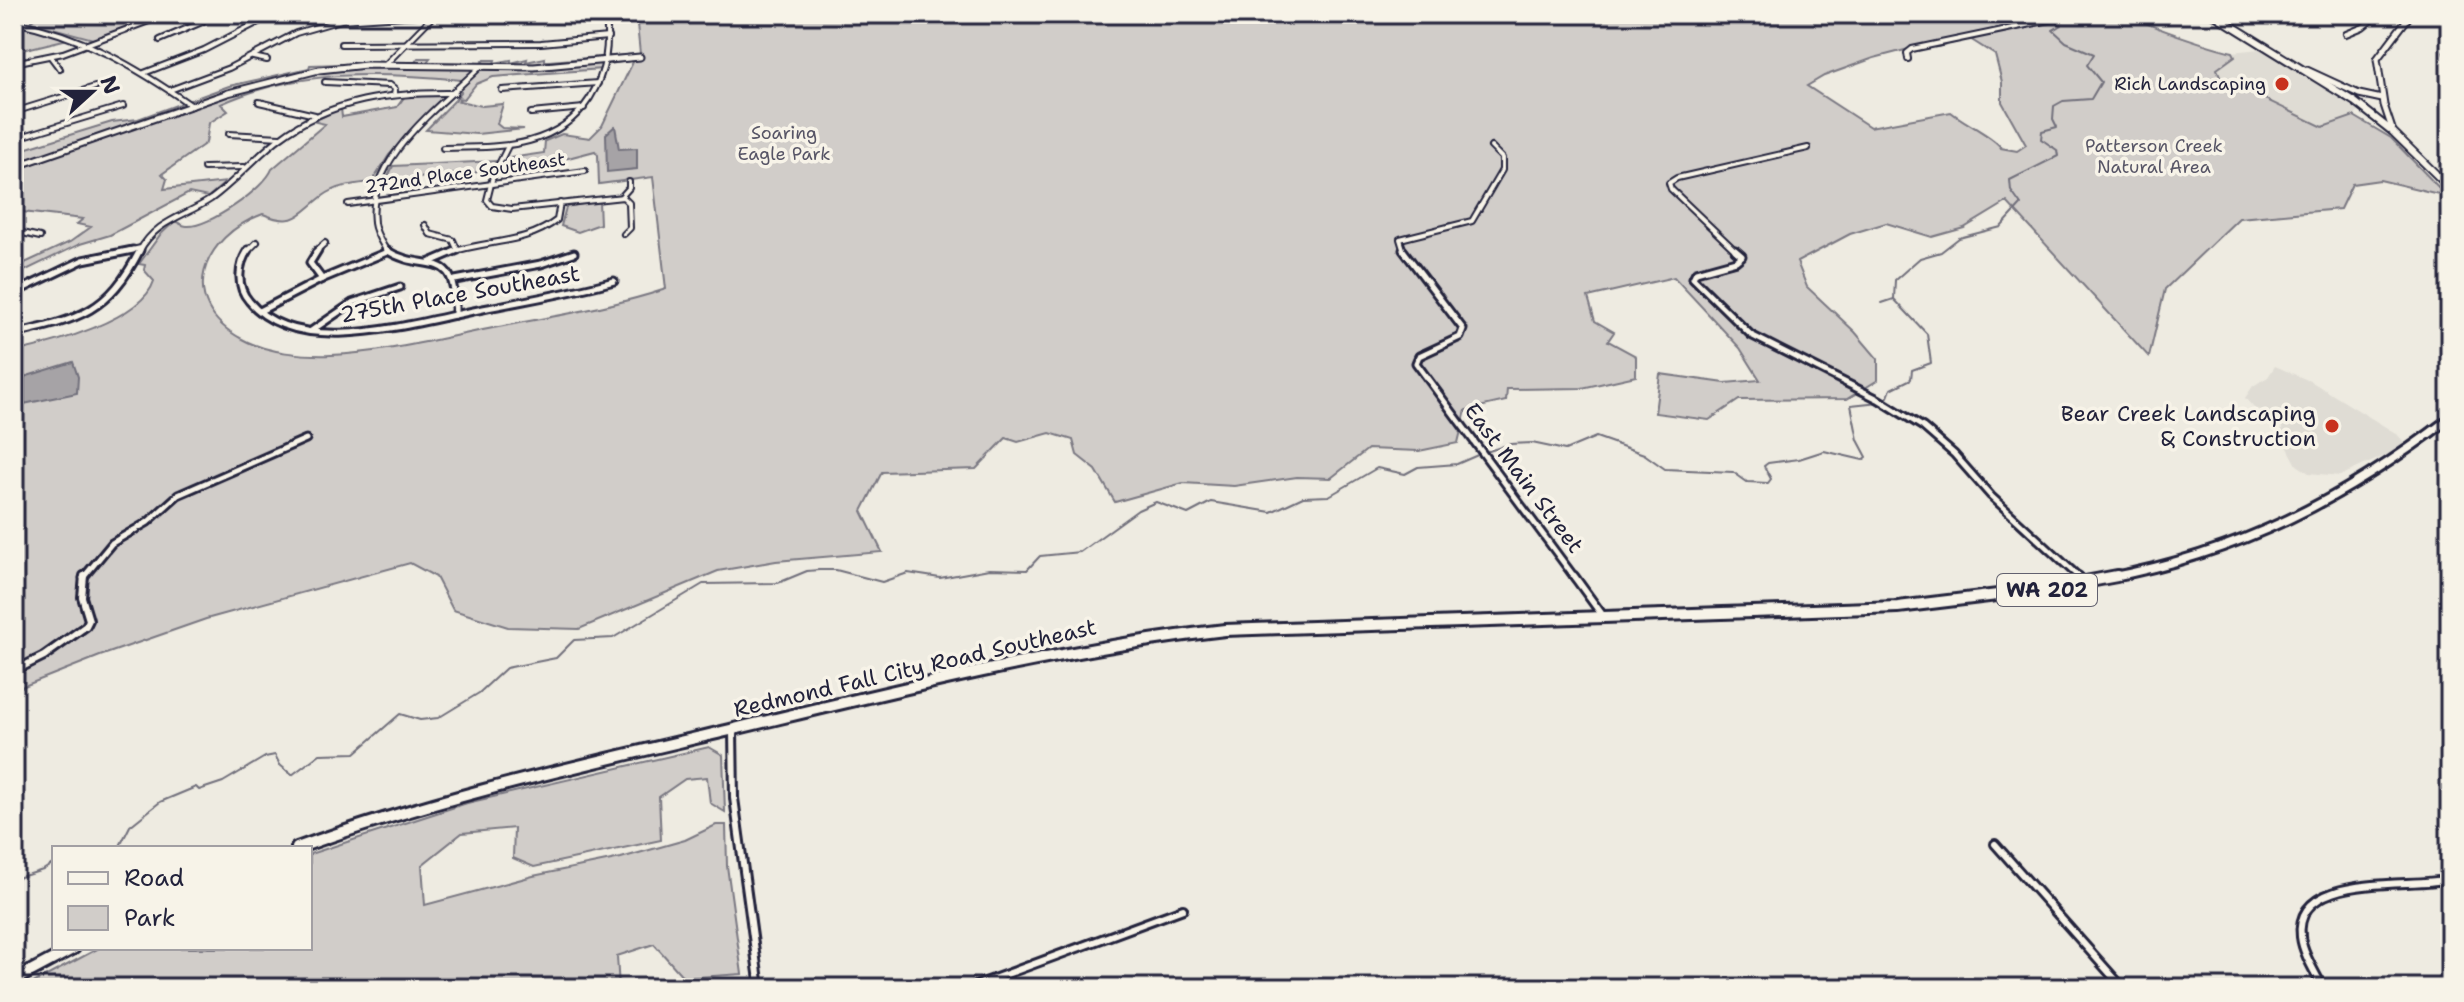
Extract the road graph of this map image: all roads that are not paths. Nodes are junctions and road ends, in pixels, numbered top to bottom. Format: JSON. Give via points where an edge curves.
{"nodes":[{"id":1,"x":168,"y":14,"type":"edge"},
{"id":2,"x":206,"y":14,"type":"edge"},
{"id":3,"x":274,"y":14,"type":"edge"},
{"id":4,"x":434,"y":14,"type":"edge"},
{"id":5,"x":606,"y":14,"type":"edge"},
{"id":6,"x":2079,"y":14,"type":"edge"},
{"id":7,"x":2213,"y":14,"type":"edge"},
{"id":8,"x":2379,"y":14,"type":"edge"},
{"id":9,"x":2411,"y":14,"type":"edge"},
{"id":10,"x":544,"y":16,"type":"dead end"},
{"id":11,"x":14,"y":22,"type":"edge"},
{"id":12,"x":2346,"y":34,"type":"dead end"},
{"id":13,"x":608,"y":37,"type":"junction"},
{"id":14,"x":160,"y":40,"type":"dead end"},
{"id":15,"x":409,"y":41,"type":"junction"},
{"id":16,"x":93,"y":43,"type":"junction"},
{"id":17,"x":341,"y":44,"type":"dead end"},
{"id":18,"x":51,"y":57,"type":"junction"},
{"id":19,"x":252,"y":57,"type":"junction"},
{"id":20,"x":640,"y":57,"type":"dead end"},
{"id":21,"x":1908,"y":59,"type":"dead end"},
{"id":22,"x":267,"y":60,"type":"dead end"},
{"id":23,"x":608,"y":60,"type":"junction"},
{"id":24,"x":14,"y":63,"type":"edge"},
{"id":25,"x":385,"y":65,"type":"junction"},
{"id":26,"x":480,"y":67,"type":"junction"},
{"id":27,"x":60,"y":69,"type":"dead end"},
{"id":28,"x":2307,"y":70,"type":"junction"},
{"id":29,"x":143,"y":73,"type":"junction"},
{"id":30,"x":325,"y":82,"type":"dead end"},
{"id":31,"x":598,"y":83,"type":"junction"},
{"id":32,"x":95,"y":87,"type":"dead end"},
{"id":33,"x":170,"y":90,"type":"junction"},
{"id":34,"x":502,"y":90,"type":"dead end"},
{"id":35,"x":455,"y":93,"type":"junction"},
{"id":36,"x":394,"y":95,"type":"junction"},
{"id":37,"x":2382,"y":99,"type":"junction"},
{"id":38,"x":259,"y":102,"type":"dead end"},
{"id":39,"x":123,"y":106,"type":"dead end"},
{"id":40,"x":192,"y":106,"type":"junction"},
{"id":41,"x":584,"y":108,"type":"junction"},
{"id":42,"x":14,"y":112,"type":"edge"},
{"id":43,"x":325,"y":112,"type":"junction"},
{"id":44,"x":531,"y":113,"type":"dead end"},
{"id":45,"x":316,"y":116,"type":"junction"},
{"id":46,"x":2378,"y":119,"type":"junction"},
{"id":47,"x":2387,"y":119,"type":"junction"},
{"id":48,"x":308,"y":120,"type":"junction"},
{"id":49,"x":2393,"y":132,"type":"junction"},
{"id":50,"x":229,"y":134,"type":"dead end"},
{"id":51,"x":281,"y":137,"type":"junction"},
{"id":52,"x":14,"y":139,"type":"edge"},
{"id":53,"x":508,"y":146,"type":"junction"},
{"id":54,"x":1491,"y":147,"type":"dead end"},
{"id":55,"x":443,"y":148,"type":"dead end"},
{"id":56,"x":1808,"y":148,"type":"dead end"},
{"id":57,"x":245,"y":167,"type":"junction"},
{"id":58,"x":14,"y":168,"type":"edge"},
{"id":59,"x":204,"y":168,"type":"dead end"},
{"id":60,"x":585,"y":171,"type":"dead end"},
{"id":61,"x":629,"y":182,"type":"dead end"},
{"id":62,"x":491,"y":185,"type":"junction"},
{"id":63,"x":2450,"y":188,"type":"edge"},
{"id":64,"x":624,"y":198,"type":"junction"},
{"id":65,"x":371,"y":200,"type":"junction"},
{"id":66,"x":560,"y":203,"type":"junction"},
{"id":67,"x":348,"y":204,"type":"dead end"},
{"id":68,"x":425,"y":225,"type":"dead end"},
{"id":69,"x":14,"y":231,"type":"edge"},
{"id":70,"x":624,"y":234,"type":"dead end"},
{"id":71,"x":40,"y":237,"type":"dead end"},
{"id":72,"x":257,"y":242,"type":"dead end"},
{"id":73,"x":325,"y":243,"type":"dead end"},
{"id":74,"x":141,"y":248,"type":"junction"},
{"id":75,"x":457,"y":249,"type":"junction"},
{"id":76,"x":387,"y":252,"type":"junction"},
{"id":77,"x":574,"y":253,"type":"dead end"},
{"id":78,"x":429,"y":263,"type":"junction"},
{"id":79,"x":322,"y":279,"type":"junction"},
{"id":80,"x":455,"y":280,"type":"junction"},
{"id":81,"x":614,"y":281,"type":"dead end"},
{"id":82,"x":400,"y":287,"type":"dead end"},
{"id":83,"x":14,"y":293,"type":"edge"},
{"id":84,"x":260,"y":311,"type":"junction"},
{"id":85,"x":455,"y":315,"type":"junction"},
{"id":86,"x":310,"y":331,"type":"junction"},
{"id":87,"x":14,"y":334,"type":"edge"},
{"id":88,"x":2450,"y":418,"type":"edge"},
{"id":89,"x":306,"y":439,"type":"dead end"},
{"id":90,"x":2086,"y":583,"type":"junction"},
{"id":91,"x":1604,"y":617,"type":"junction"},
{"id":92,"x":14,"y":671,"type":"edge"},
{"id":93,"x":733,"y":729,"type":"junction"},
{"id":94,"x":1995,"y":844,"type":"dead end"},
{"id":95,"x":303,"y":846,"type":"edge"},
{"id":96,"x":2450,"y":879,"type":"edge"},
{"id":97,"x":1183,"y":909,"type":"dead end"},
{"id":98,"x":70,"y":950,"type":"edge"},
{"id":99,"x":14,"y":980,"type":"edge"},
{"id":100,"x":760,"y":988,"type":"edge"},
{"id":101,"x":969,"y":988,"type":"edge"},
{"id":102,"x":2123,"y":988,"type":"edge"},
{"id":103,"x":2323,"y":988,"type":"edge"}],
"edges":[{"from":1,"to":16,"type":"street"},
{"from":2,"to":14,"type":"street","via":[[202,22]]},
{"from":3,"to":29,"type":"street","via":[[204,50]]},
{"from":4,"to":10,"type":"street"},
{"from":4,"to":15,"type":"street"},
{"from":4,"to":19,"type":"street","via":[[332,22],[296,33]]},
{"from":5,"to":13,"type":"street"},
{"from":6,"to":21,"type":"street","via":[[1912,49]]},
{"from":7,"to":28,"type":"main road"},
{"from":8,"to":12,"type":"street"},
{"from":9,"to":37,"type":"street","via":[[2378,56]]},
{"from":11,"to":16,"type":"street"},
{"from":13,"to":15,"type":"street","via":[[545,45]]},
{"from":13,"to":23,"type":"street"},
{"from":15,"to":17,"type":"street"},
{"from":15,"to":25,"type":"street"},
{"from":16,"to":18,"type":"street"},
{"from":16,"to":29,"type":"street"},
{"from":18,"to":24,"type":"street"},
{"from":18,"to":27,"type":"street"},
{"from":19,"to":22,"type":"street"},
{"from":19,"to":33,"type":"street"},
{"from":20,"to":23,"type":"street"},
{"from":23,"to":26,"type":"street"},
{"from":23,"to":31,"type":"street"},
{"from":25,"to":26,"type":"street"},
{"from":25,"to":40,"type":"street","via":[[303,73]]},
{"from":26,"to":35,"type":"street"},
{"from":28,"to":37,"type":"street"},
{"from":28,"to":46,"type":"main road"},
{"from":29,"to":33,"type":"street"},
{"from":30,"to":36,"type":"street","via":[[390,85]]},
{"from":31,"to":34,"type":"street"},
{"from":31,"to":41,"type":"street"},
{"from":32,"to":42,"type":"street"},
{"from":33,"to":40,"type":"street"},
{"from":35,"to":36,"type":"street"},
{"from":35,"to":65,"type":"street","via":[[398,151]]},
{"from":36,"to":43,"type":"street"},
{"from":37,"to":47,"type":"street"},
{"from":38,"to":45,"type":"street"},
{"from":39,"to":52,"type":"street"},
{"from":40,"to":58,"type":"street"},
{"from":41,"to":44,"type":"street"},
{"from":41,"to":53,"type":"street","via":[[569,125],[535,141]]},
{"from":43,"to":45,"type":"street"},
{"from":43,"to":48,"type":"street"},
{"from":45,"to":48,"type":"street"},
{"from":46,"to":47,"type":"street"},
{"from":46,"to":49,"type":"main road"},
{"from":47,"to":49,"type":"street"},
{"from":48,"to":51,"type":"street"},
{"from":49,"to":63,"type":"main road"},
{"from":50,"to":51,"type":"street"},
{"from":51,"to":57,"type":"street"},
{"from":53,"to":55,"type":"street"},
{"from":53,"to":62,"type":"street"},
{"from":54,"to":91,"type":"street","name":"East Main Street","via":[[1502,158],[1502,170],[1472,221],[1400,239],[1464,332],[1416,360]]},
{"from":56,"to":90,"type":"street","via":[[1669,183],[1742,256],[1696,272],[1693,278],[1751,335],[1881,400],[1943,444]]},
{"from":57,"to":59,"type":"street"},
{"from":57,"to":74,"type":"street","via":[[214,197],[157,227]]},
{"from":60,"to":62,"type":"street","name":"272nd Place Southeast"},
{"from":61,"to":64,"type":"street"},
{"from":62,"to":65,"type":"street","name":"272nd Place Southeast"},
{"from":62,"to":66,"type":"street","via":[[487,200],[492,206]]},
{"from":64,"to":66,"type":"street"},
{"from":64,"to":70,"type":"street","via":[[630,228]]},
{"from":65,"to":67,"type":"street","name":"272nd Place Southeast"},
{"from":65,"to":76,"type":"street","via":[[376,233]]},
{"from":66,"to":75,"type":"street","via":[[557,220],[548,228]]},
{"from":68,"to":75,"type":"street","via":[[430,234],[453,240]]},
{"from":69,"to":71,"type":"street"},
{"from":72,"to":84,"type":"street","via":[[244,255],[241,282],[246,299]]},
{"from":73,"to":79,"type":"street","via":[[310,263]]},
{"from":74,"to":83,"type":"street","via":[[83,260]]},
{"from":74,"to":87,"type":"street","via":[[117,289],[87,311]]},
{"from":75,"to":78,"type":"street"},
{"from":76,"to":78,"type":"street"},
{"from":76,"to":79,"type":"street"},
{"from":77,"to":80,"type":"street"},
{"from":78,"to":80,"type":"street"},
{"from":79,"to":84,"type":"street"},
{"from":80,"to":85,"type":"street"},
{"from":81,"to":85,"type":"street","name":"275th Place Southeast"},
{"from":82,"to":86,"type":"street","via":[[349,303]]},
{"from":84,"to":86,"type":"street","name":"275th Place Southeast","via":[[276,322]]},
{"from":85,"to":86,"type":"street","name":"275th Place Southeast","via":[[373,330]]},
{"from":88,"to":90,"type":"main road","number":"WA 202","via":[[2381,473],[2295,520],[2184,560]]},
{"from":89,"to":92,"type":"street","via":[[178,495],[148,522],[112,543],[82,579],[86,626]]},
{"from":90,"to":91,"type":"main road","number":"WA 202","via":[[1898,607]]},
{"from":91,"to":93,"type":"main road","name":"Redmond Fall City Road Southeast","via":[[1225,630],[1150,638],[991,667]]},
{"from":93,"to":95,"type":"main road","name":"Redmond Fall City Road Southeast","via":[[473,791]]},
{"from":93,"to":100,"type":"street","via":[[734,798]]},
{"from":94,"to":102,"type":"street"},
{"from":96,"to":103,"type":"street","via":[[2424,887],[2338,889],[2312,899],[2302,914],[2301,936]]},
{"from":97,"to":101,"type":"street"},
{"from":98,"to":99,"type":"main road"}]}
